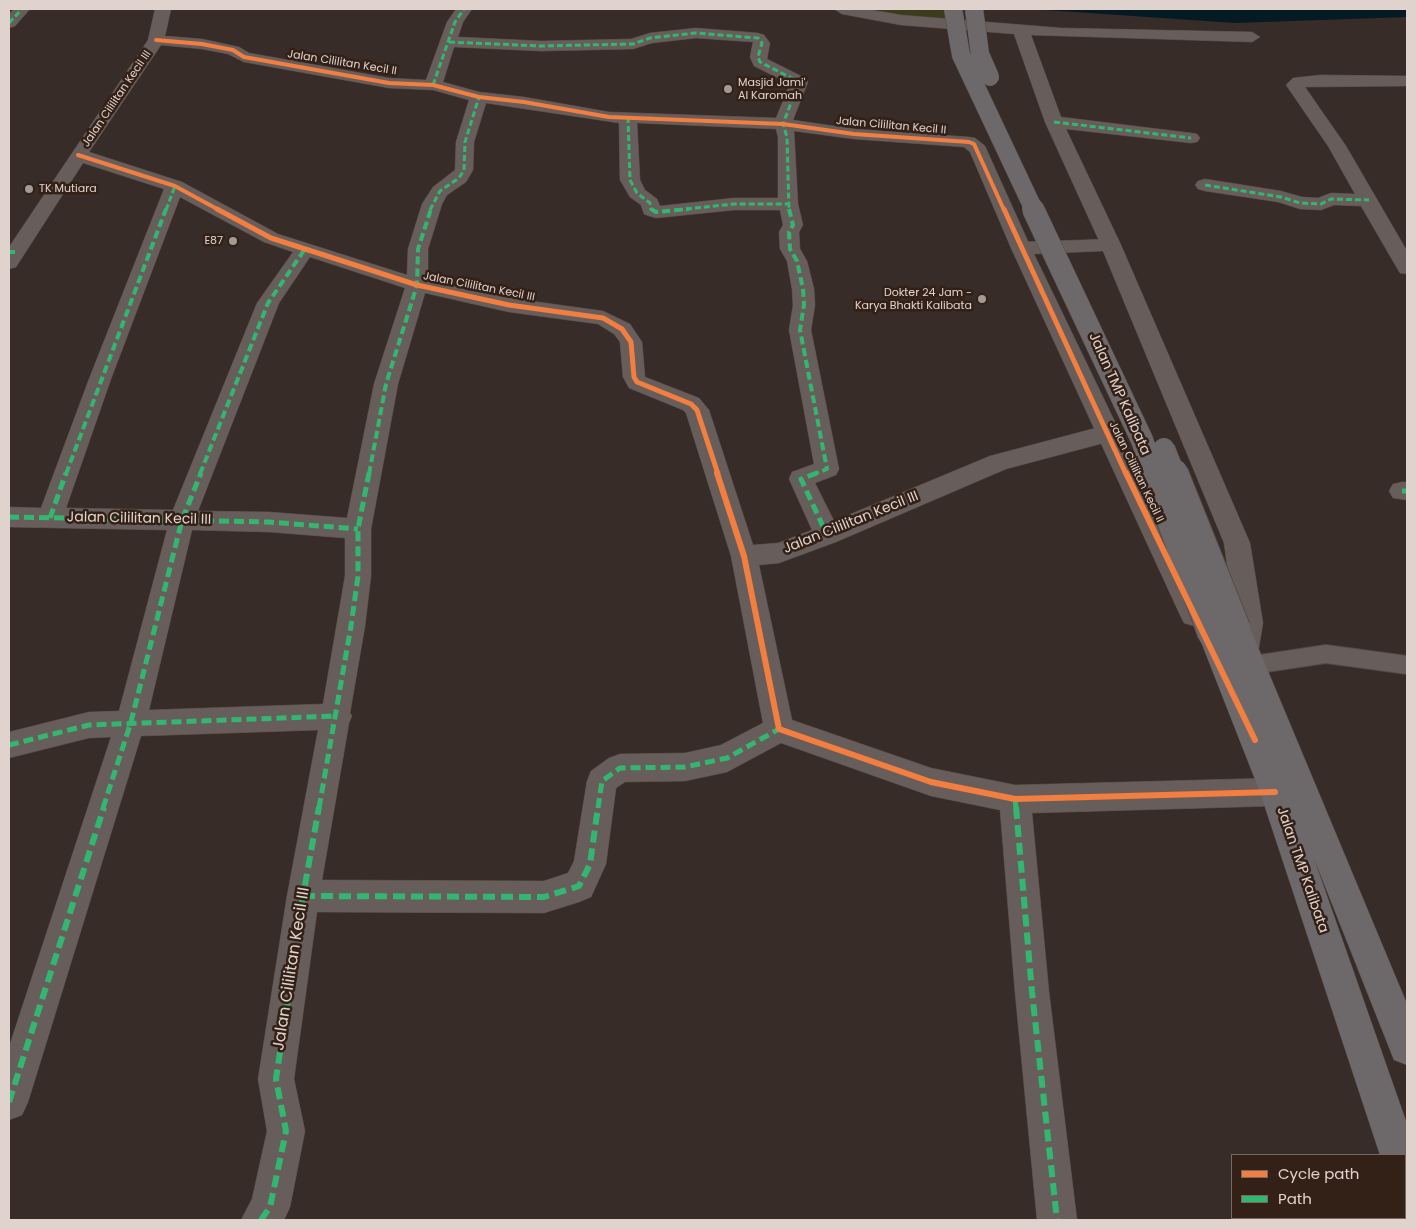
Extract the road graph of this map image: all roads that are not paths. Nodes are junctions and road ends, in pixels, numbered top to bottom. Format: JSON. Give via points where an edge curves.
{"nodes":[{"id":1,"x":22,"y":9,"type":"edge"},
{"id":2,"x":163,"y":9,"type":"edge"},
{"id":3,"x":464,"y":9,"type":"edge"},
{"id":4,"x":842,"y":9,"type":"edge"},
{"id":5,"x":953,"y":9,"type":"edge"},
{"id":6,"x":974,"y":9,"type":"edge"},
{"id":7,"x":9,"y":23,"type":"edge"},
{"id":8,"x":1021,"y":30,"type":"junction"},
{"id":9,"x":1252,"y":38,"type":"dead end"},
{"id":10,"x":156,"y":40,"type":"junction"},
{"id":11,"x":449,"y":42,"type":"junction"},
{"id":12,"x":1407,"y":81,"type":"edge"},
{"id":13,"x":433,"y":85,"type":"junction"},
{"id":14,"x":478,"y":97,"type":"junction"},
{"id":15,"x":628,"y":117,"type":"junction"},
{"id":16,"x":1054,"y":122,"type":"junction"},
{"id":17,"x":783,"y":124,"type":"junction"},
{"id":18,"x":1191,"y":138,"type":"dead end"},
{"id":19,"x":78,"y":155,"type":"junction"},
{"id":20,"x":1205,"y":184,"type":"dead end"},
{"id":21,"x":175,"y":186,"type":"junction"},
{"id":22,"x":1369,"y":200,"type":"junction"},
{"id":23,"x":788,"y":204,"type":"junction"},
{"id":24,"x":1111,"y":245,"type":"junction"},
{"id":25,"x":1021,"y":248,"type":"junction"},
{"id":26,"x":306,"y":250,"type":"junction"},
{"id":27,"x":11,"y":256,"type":"edge"},
{"id":28,"x":1407,"y":268,"type":"edge"},
{"id":29,"x":417,"y":285,"type":"junction"},
{"id":30,"x":1107,"y":434,"type":"junction"},
{"id":31,"x":9,"y":517,"type":"edge"},
{"id":32,"x":50,"y":518,"type":"junction"},
{"id":33,"x":182,"y":520,"type":"junction"},
{"id":34,"x":358,"y":529,"type":"junction"},
{"id":35,"x":827,"y":535,"type":"junction"},
{"id":36,"x":744,"y":556,"type":"junction"},
{"id":37,"x":1237,"y":643,"type":"junction"},
{"id":38,"x":1407,"y":665,"type":"edge"},
{"id":39,"x":337,"y":716,"type":"junction"},
{"id":40,"x":131,"y":722,"type":"junction"},
{"id":41,"x":779,"y":729,"type":"junction"},
{"id":42,"x":1255,"y":740,"type":"junction"},
{"id":43,"x":9,"y":745,"type":"edge"},
{"id":44,"x":1275,"y":792,"type":"junction"},
{"id":45,"x":1015,"y":800,"type":"junction"},
{"id":46,"x":303,"y":896,"type":"junction"},
{"id":47,"x":1407,"y":1047,"type":"edge"},
{"id":48,"x":9,"y":1102,"type":"edge"},
{"id":49,"x":1399,"y":1154,"type":"edge"},
{"id":50,"x":262,"y":1220,"type":"edge"},
{"id":51,"x":1057,"y":1220,"type":"edge"}],
"edges":[{"from":1,"to":7,"type":"street"},
{"from":2,"to":10,"type":"street","name":"Jalan Cililitan Kecil III"},
{"from":3,"to":11,"type":"street","via":[[455,22]]},
{"from":4,"to":8,"type":"street","via":[[901,20]]},
{"from":5,"to":37,"type":"main road","name":"Jalan TMP Kalibata","bridge":true,"via":[[961,55]]},
{"from":6,"to":37,"type":"main road","name":"Jalan TMP Kalibata","bridge":true,"via":[[980,54],[1048,210],[1157,434]]},
{"from":8,"to":9,"type":"street"},
{"from":8,"to":16,"type":"street"},
{"from":10,"to":13,"type":"street","name":"Jalan Cililitan Kecil II","via":[[202,44],[233,50],[244,57],[389,82]]},
{"from":10,"to":19,"type":"street","name":"Jalan Cililitan Kecil III"},
{"from":11,"to":13,"type":"street"},
{"from":11,"to":17,"type":"street","via":[[541,46],[633,44],[650,38],[696,33],[758,38],[762,43],[758,57],[760,62],[800,83]]},
{"from":12,"to":22,"type":"street","via":[[1355,79],[1295,83],[1338,146]]},
{"from":13,"to":14,"type":"street","name":"Jalan Cililitan Kecil II"},
{"from":14,"to":15,"type":"street","name":"Jalan Cililitan Kecil II","via":[[609,117]]},
{"from":14,"to":29,"type":"street","via":[[465,142],[464,170],[459,178],[440,191],[432,204],[418,249]]},
{"from":15,"to":17,"type":"street","name":"Jalan Cililitan Kecil II"},
{"from":15,"to":23,"type":"street","via":[[630,180],[637,193],[650,203],[651,210]]},
{"from":16,"to":18,"type":"street"},
{"from":16,"to":24,"type":"street"},
{"from":17,"to":23,"type":"street","via":[[787,137]]},
{"from":17,"to":25,"type":"street","name":"Jalan Cililitan Kecil II","via":[[854,134],[974,144]]},
{"from":19,"to":21,"type":"street","name":"Jalan Cililitan Kecil III"},
{"from":19,"to":27,"type":"street"},
{"from":20,"to":22,"type":"street","via":[[1300,203],[1321,204],[1331,199]]},
{"from":21,"to":26,"type":"street","name":"Jalan Cililitan Kecil III","via":[[271,238]]},
{"from":21,"to":32,"type":"street"},
{"from":22,"to":28,"type":"street"},
{"from":23,"to":35,"type":"street","via":[[793,225],[789,232],[790,248],[797,261],[803,289],[800,330],[827,469],[801,479]]},
{"from":24,"to":25,"type":"street"},
{"from":24,"to":37,"type":"street","via":[[1236,543],[1249,623]]},
{"from":25,"to":30,"type":"street","name":"Jalan Cililitan Kecil II"},
{"from":26,"to":29,"type":"street","name":"Jalan Cililitan Kecil III"},
{"from":26,"to":33,"type":"street","via":[[268,303]]},
{"from":29,"to":34,"type":"street","name":"Jalan Cililitan Kecil III","via":[[386,384]]},
{"from":29,"to":36,"type":"street","name":"Jalan Cililitan Kecil III","via":[[508,305],[603,318],[622,328],[631,342],[637,382],[691,404],[698,410]]},
{"from":30,"to":35,"type":"street","name":"Jalan Cililitan Kecil III","via":[[998,462]]},
{"from":30,"to":42,"type":"street","name":"Jalan Cililitan Kecil II"},
{"from":31,"to":32,"type":"street","name":"Jalan Cililitan Kecil III"},
{"from":32,"to":33,"type":"street","name":"Jalan Cililitan Kecil III"},
{"from":33,"to":34,"type":"street","name":"Jalan Cililitan Kecil III"},
{"from":33,"to":40,"type":"street"},
{"from":34,"to":39,"type":"street","name":"Jalan Cililitan Kecil III","via":[[358,576]]},
{"from":35,"to":36,"type":"street","name":"Jalan Cililitan Kecil III","via":[[779,553]]},
{"from":36,"to":41,"type":"street"},
{"from":37,"to":38,"type":"lane"},
{"from":37,"to":42,"type":"main road","name":"Jalan TMP Kalibata"},
{"from":37,"to":47,"type":"main road","name":"Jalan TMP Kalibata"},
{"from":39,"to":40,"type":"street"},
{"from":39,"to":46,"type":"street","name":"Jalan Cililitan Kecil III"},
{"from":40,"to":43,"type":"street","via":[[89,725]]},
{"from":40,"to":48,"type":"street"},
{"from":41,"to":45,"type":"street","via":[[931,782]]},
{"from":41,"to":46,"type":"street","via":[[727,758],[686,767],[620,768],[602,781],[590,864],[579,886],[544,897]]},
{"from":42,"to":44,"type":"main road","name":"Jalan TMP Kalibata"},
{"from":44,"to":45,"type":"street"},
{"from":44,"to":49,"type":"main road","name":"Jalan TMP Kalibata"},
{"from":45,"to":51,"type":"street"},
{"from":46,"to":50,"type":"street","name":"Jalan Cililitan Kecil III","via":[[276,1079],[286,1130],[270,1207]]}]}
